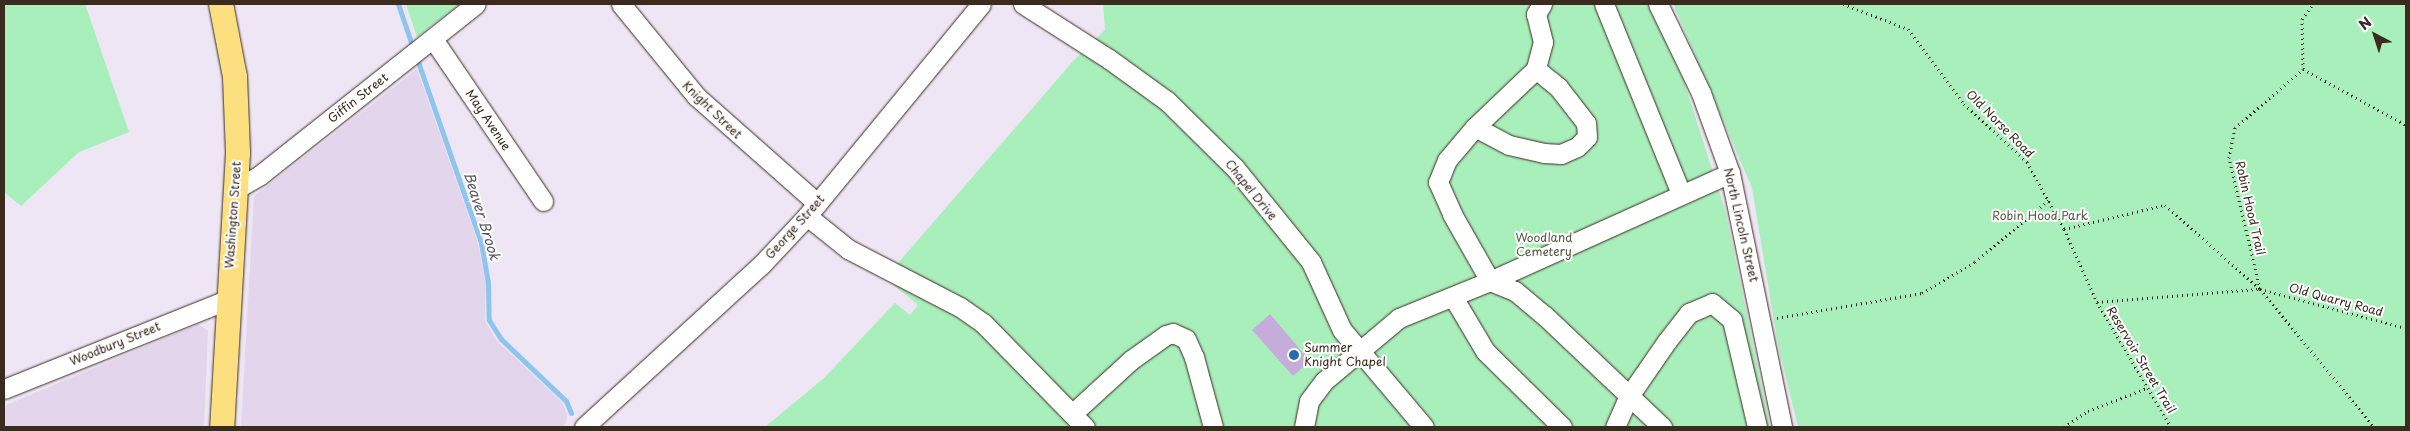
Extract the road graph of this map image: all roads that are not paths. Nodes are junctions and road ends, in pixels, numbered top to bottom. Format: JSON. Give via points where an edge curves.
{"nodes":[{"id":1,"x":221,"y":4,"type":"edge"},
{"id":2,"x":476,"y":4,"type":"edge"},
{"id":3,"x":620,"y":4,"type":"edge"},
{"id":4,"x":981,"y":4,"type":"edge"},
{"id":5,"x":1024,"y":4,"type":"edge"},
{"id":6,"x":1542,"y":4,"type":"edge"},
{"id":7,"x":1604,"y":4,"type":"edge"},
{"id":8,"x":1658,"y":4,"type":"edge"},
{"id":9,"x":428,"y":43,"type":"junction"},
{"id":10,"x":1536,"y":69,"type":"junction"},
{"id":11,"x":1475,"y":127,"type":"junction"},
{"id":12,"x":1730,"y":174,"type":"junction"},
{"id":13,"x":236,"y":189,"type":"junction"},
{"id":14,"x":1682,"y":194,"type":"junction"},
{"id":15,"x":544,"y":201,"type":"dead end"},
{"id":16,"x":812,"y":210,"type":"junction"},
{"id":17,"x":1490,"y":281,"type":"junction"},
{"id":18,"x":1453,"y":296,"type":"junction"},
{"id":19,"x":227,"y":300,"type":"junction"},
{"id":20,"x":1359,"y":354,"type":"junction"},
{"id":21,"x":4,"y":389,"type":"edge"},
{"id":22,"x":1630,"y":396,"type":"junction"},
{"id":23,"x":1078,"y":420,"type":"edge"},
{"id":24,"x":222,"y":427,"type":"edge"},
{"id":25,"x":584,"y":427,"type":"edge"},
{"id":26,"x":1213,"y":427,"type":"edge"},
{"id":27,"x":1304,"y":427,"type":"edge"},
{"id":28,"x":1424,"y":427,"type":"edge"},
{"id":29,"x":1562,"y":427,"type":"edge"},
{"id":30,"x":1615,"y":427,"type":"edge"},
{"id":31,"x":1662,"y":427,"type":"edge"},
{"id":32,"x":1757,"y":427,"type":"edge"},
{"id":33,"x":1782,"y":427,"type":"edge"}],
"edges":[{"from":1,"to":13,"type":"main road","name":"Washington Street","via":[[235,77]]},
{"from":2,"to":9,"type":"street","name":"Giffin Street"},
{"from":3,"to":16,"type":"street","name":"Knight Street","via":[[696,96]]},
{"from":4,"to":16,"type":"street","name":"George Street"},
{"from":5,"to":20,"type":"street","name":"Chapel Drive","via":[[1167,101],[1235,168],[1311,262],[1342,330]]},
{"from":6,"to":10,"type":"street","via":[[1536,14],[1543,42]]},
{"from":7,"to":14,"type":"street"},
{"from":8,"to":12,"type":"street","name":"North Lincoln Street","via":[[1702,93]]},
{"from":9,"to":13,"type":"street","name":"Giffin Street","via":[[260,175]]},
{"from":9,"to":15,"type":"street","name":"May Avenue"},
{"from":10,"to":11,"type":"street"},
{"from":10,"to":11,"type":"street","via":[[1558,87],[1586,123],[1587,137],[1577,147],[1562,154],[1544,153],[1509,145]]},
{"from":11,"to":17,"type":"street","via":[[1447,160],[1438,182]]},
{"from":12,"to":14,"type":"street"},
{"from":12,"to":33,"type":"street","name":"North Lincoln Street"},
{"from":13,"to":19,"type":"main road","name":"Washington Street"},
{"from":14,"to":17,"type":"street"},
{"from":16,"to":23,"type":"street","name":"Knight Street","via":[[848,249],[960,307],[983,323]]},
{"from":16,"to":25,"type":"street","name":"George Street","via":[[761,265]]},
{"from":17,"to":18,"type":"street"},
{"from":17,"to":22,"type":"street","via":[[1515,292],[1544,315]]},
{"from":18,"to":20,"type":"street","via":[[1399,318]]},
{"from":18,"to":29,"type":"street","via":[[1485,351]]},
{"from":19,"to":21,"type":"street","name":"Woodbury Street"},
{"from":19,"to":24,"type":"main road","name":"Washington Street"},
{"from":20,"to":27,"type":"street","via":[[1324,381],[1309,402]]},
{"from":20,"to":28,"type":"street","name":"Chapel Drive"},
{"from":22,"to":30,"type":"street"},
{"from":22,"to":31,"type":"street"},
{"from":22,"to":32,"type":"street","via":[[1689,313],[1712,303],[1732,320]]},
{"from":23,"to":26,"type":"street","via":[[1131,360],[1166,335],[1173,334],[1186,339],[1194,357]]}]}
